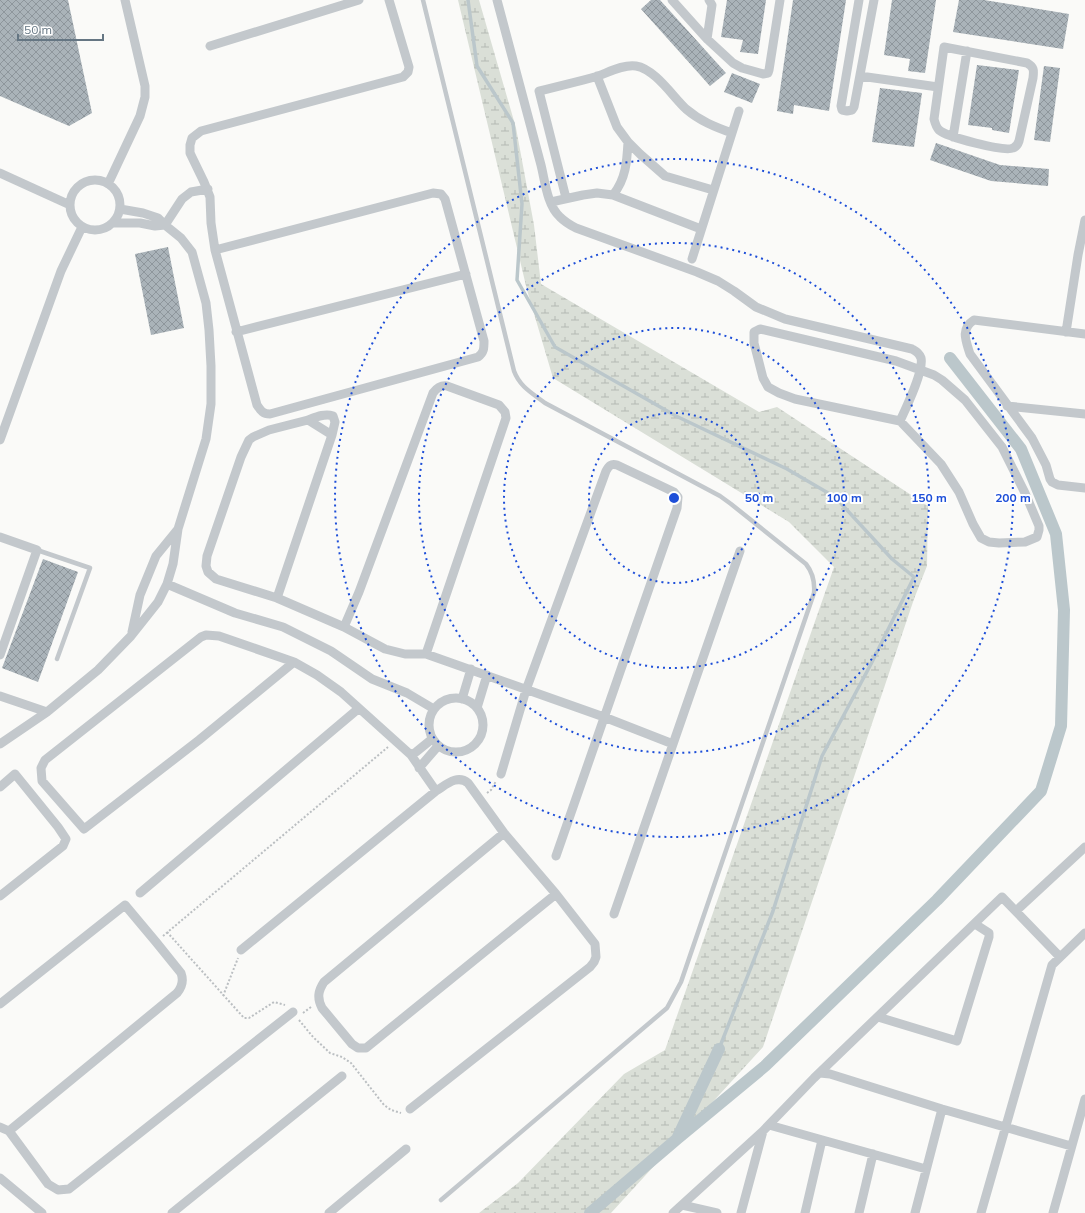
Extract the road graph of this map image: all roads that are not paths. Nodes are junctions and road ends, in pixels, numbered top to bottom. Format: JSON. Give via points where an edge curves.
{"nodes":[{"id":1,"x":125,"y":0,"type":"edge"},
{"id":2,"x":359,"y":0,"type":"edge"},
{"id":3,"x":389,"y":0,"type":"edge"},
{"id":4,"x":423,"y":0,"type":"edge"},
{"id":5,"x":497,"y":0,"type":"edge"},
{"id":6,"x":672,"y":0,"type":"edge"},
{"id":7,"x":708,"y":0,"type":"edge"},
{"id":8,"x":780,"y":0,"type":"edge"},
{"id":9,"x":859,"y":0,"type":"edge"},
{"id":10,"x":874,"y":0,"type":"edge"},
{"id":11,"x":708,"y":38,"type":"junction"},
{"id":12,"x":210,"y":46,"type":"dead end"},
{"id":13,"x":967,"y":51,"type":"junction"},
{"id":14,"x":597,"y":76,"type":"junction"},
{"id":15,"x":860,"y":76,"type":"junction"},
{"id":16,"x":938,"y":87,"type":"junction"},
{"id":17,"x":739,"y":111,"type":"dead end"},
{"id":18,"x":732,"y":133,"type":"junction"},
{"id":19,"x":953,"y":137,"type":"junction"},
{"id":20,"x":628,"y":142,"type":"junction"},
{"id":21,"x":0,"y":173,"type":"edge"},
{"id":22,"x":108,"y":184,"type":"junction"},
{"id":23,"x":208,"y":189,"type":"junction"},
{"id":24,"x":713,"y":190,"type":"junction"},
{"id":25,"x":613,"y":195,"type":"junction"},
{"id":26,"x":566,"y":198,"type":"junction"},
{"id":27,"x":551,"y":202,"type":"junction"},
{"id":28,"x":70,"y":205,"type":"junction"},
{"id":29,"x":120,"y":209,"type":"junction"},
{"id":30,"x":1085,"y":220,"type":"edge"},
{"id":31,"x":113,"y":223,"type":"junction"},
{"id":32,"x":164,"y":225,"type":"junction"},
{"id":33,"x":82,"y":227,"type":"junction"},
{"id":34,"x":701,"y":229,"type":"junction"},
{"id":35,"x":215,"y":250,"type":"junction"},
{"id":36,"x":1081,"y":255,"type":"edge"},
{"id":37,"x":692,"y":259,"type":"dead end"},
{"id":38,"x":466,"y":274,"type":"junction"},
{"id":39,"x":236,"y":332,"type":"junction"},
{"id":40,"x":1066,"y":332,"type":"junction"},
{"id":41,"x":1085,"y":334,"type":"edge"},
{"id":42,"x":920,"y":371,"type":"junction"},
{"id":43,"x":1007,"y":406,"type":"junction"},
{"id":44,"x":1085,"y":414,"type":"edge"},
{"id":45,"x":308,"y":420,"type":"junction"},
{"id":46,"x":900,"y":422,"type":"junction"},
{"id":47,"x":332,"y":436,"type":"junction"},
{"id":48,"x":0,"y":440,"type":"edge"},
{"id":49,"x":1085,"y":488,"type":"edge"},
{"id":50,"x":178,"y":529,"type":"junction"},
{"id":51,"x":0,"y":537,"type":"edge"},
{"id":52,"x":37,"y":550,"type":"junction"},
{"id":53,"x":740,"y":551,"type":"dead end"},
{"id":54,"x":167,"y":584,"type":"junction"},
{"id":55,"x":277,"y":598,"type":"junction"},
{"id":56,"x":344,"y":627,"type":"junction"},
{"id":57,"x":131,"y":636,"type":"junction"},
{"id":58,"x":426,"y":654,"type":"junction"},
{"id":59,"x":0,"y":655,"type":"edge"},
{"id":60,"x":56,"y":659,"type":"dead end"},
{"id":61,"x":294,"y":662,"type":"junction"},
{"id":62,"x":471,"y":669,"type":"junction"},
{"id":63,"x":487,"y":675,"type":"junction"},
{"id":64,"x":526,"y":690,"type":"junction"},
{"id":65,"x":0,"y":696,"type":"edge"},
{"id":66,"x":462,"y":699,"type":"junction"},
{"id":67,"x":477,"y":708,"type":"junction"},
{"id":68,"x":358,"y":709,"type":"junction"},
{"id":69,"x":434,"y":709,"type":"junction"},
{"id":70,"x":47,"y":712,"type":"junction"},
{"id":71,"x":604,"y":717,"type":"junction"},
{"id":72,"x":432,"y":739,"type":"junction"},
{"id":73,"x":0,"y":744,"type":"edge"},
{"id":74,"x":673,"y":744,"type":"junction"},
{"id":75,"x":438,"y":746,"type":"junction"},
{"id":76,"x":411,"y":755,"type":"junction"},
{"id":77,"x":419,"y":768,"type":"junction"},
{"id":78,"x":501,"y":774,"type":"road end"},
{"id":79,"x":42,"y":781,"type":"junction"},
{"id":80,"x":0,"y":786,"type":"edge"},
{"id":81,"x":28,"y":791,"type":"junction"},
{"id":82,"x":436,"y":791,"type":"junction"},
{"id":83,"x":73,"y":817,"type":"junction"},
{"id":84,"x":58,"y":826,"type":"junction"},
{"id":85,"x":504,"y":833,"type":"junction"},
{"id":86,"x":1085,"y":846,"type":"edge"},
{"id":87,"x":556,"y":856,"type":"dead end"},
{"id":88,"x":140,"y":893,"type":"dead end"},
{"id":89,"x":556,"y":894,"type":"junction"},
{"id":90,"x":0,"y":896,"type":"edge"},
{"id":91,"x":1016,"y":911,"type":"junction"},
{"id":92,"x":614,"y":914,"type":"dead end"},
{"id":93,"x":974,"y":924,"type":"junction"},
{"id":94,"x":1085,"y":933,"type":"edge"},
{"id":95,"x":241,"y":950,"type":"road end"},
{"id":96,"x":1060,"y":957,"type":"junction"},
{"id":97,"x":0,"y":1004,"type":"edge"},
{"id":98,"x":293,"y":1012,"type":"dead end"},
{"id":99,"x":878,"y":1017,"type":"junction"},
{"id":100,"x":820,"y":1073,"type":"junction"},
{"id":101,"x":342,"y":1076,"type":"dead end"},
{"id":102,"x":1085,"y":1099,"type":"edge"},
{"id":103,"x":410,"y":1108,"type":"dead end"},
{"id":104,"x":942,"y":1109,"type":"junction"},
{"id":105,"x":1005,"y":1127,"type":"junction"},
{"id":106,"x":766,"y":1128,"type":"junction"},
{"id":107,"x":4,"y":1129,"type":"edge"},
{"id":108,"x":822,"y":1140,"type":"junction"},
{"id":109,"x":1072,"y":1146,"type":"junction"},
{"id":110,"x":406,"y":1149,"type":"dead end"},
{"id":111,"x":874,"y":1154,"type":"junction"},
{"id":112,"x":926,"y":1169,"type":"junction"},
{"id":113,"x":0,"y":1178,"type":"edge"},
{"id":114,"x":0,"y":1185,"type":"edge"},
{"id":115,"x":11,"y":1188,"type":"junction"},
{"id":116,"x":441,"y":1200,"type":"dead end"},
{"id":117,"x":682,"y":1205,"type":"junction"},
{"id":118,"x":42,"y":1213,"type":"edge"},
{"id":119,"x":172,"y":1213,"type":"edge"},
{"id":120,"x":328,"y":1213,"type":"edge"},
{"id":121,"x":673,"y":1213,"type":"edge"},
{"id":122,"x":718,"y":1213,"type":"edge"},
{"id":123,"x":741,"y":1213,"type":"edge"},
{"id":124,"x":805,"y":1213,"type":"edge"},
{"id":125,"x":859,"y":1213,"type":"edge"},
{"id":126,"x":915,"y":1213,"type":"edge"},
{"id":127,"x":981,"y":1213,"type":"edge"},
{"id":128,"x":1053,"y":1213,"type":"edge"}],
"edges":[{"from":1,"to":22,"type":"street","via":[[145,86],[145,97],[140,116]]},
{"from":2,"to":12,"type":"street"},
{"from":3,"to":23,"type":"street","via":[[409,67],[406,74],[403,77],[201,131],[192,138],[190,153]]},
{"from":4,"to":116,"type":"lane","via":[[517,380],[545,404],[720,496],[806,564],[813,576],[814,586],[814,593],[681,982],[667,1008]]},
{"from":5,"to":27,"type":"street"},
{"from":6,"to":11,"type":"street"},
{"from":7,"to":11,"type":"street","via":[[712,6]]},
{"from":8,"to":11,"type":"street","via":[[770,70],[766,74],[733,63]]},
{"from":9,"to":15,"type":"street","via":[[841,106],[844,111],[853,109]]},
{"from":10,"to":15,"type":"street"},
{"from":13,"to":16,"type":"street","via":[[944,47]]},
{"from":13,"to":19,"type":"street"},
{"from":13,"to":19,"type":"street","via":[[1027,63],[1034,70],[1034,78],[1019,141],[1015,147],[1008,149]]},
{"from":14,"to":18,"type":"street","via":[[629,66],[642,67],[687,110],[708,125]]},
{"from":14,"to":20,"type":"street","via":[[617,127]]},
{"from":14,"to":26,"type":"street","via":[[538,91]]},
{"from":15,"to":16,"type":"street"},
{"from":16,"to":19,"type":"street","via":[[935,123],[941,131]]},
{"from":17,"to":18,"type":"street"},
{"from":18,"to":24,"type":"street"},
{"from":20,"to":24,"type":"street","via":[[665,176]]},
{"from":20,"to":25,"type":"street","via":[[625,174]]},
{"from":21,"to":28,"type":"street"},
{"from":22,"to":28,"type":"street","via":[[91,181],[83,184],[76,189]]},
{"from":22,"to":29,"type":"street","via":[[118,194]]},
{"from":23,"to":32,"type":"street","via":[[191,192],[182,199]]},
{"from":23,"to":35,"type":"street"},
{"from":24,"to":34,"type":"street"},
{"from":25,"to":26,"type":"street","via":[[597,193]]},
{"from":25,"to":34,"type":"street"},
{"from":26,"to":27,"type":"street"},
{"from":27,"to":42,"type":"street","via":[[559,217],[576,228],[718,281],[770,314],[912,349],[919,353]]},
{"from":28,"to":33,"type":"street","via":[[75,221]]},
{"from":29,"to":31,"type":"street"},
{"from":29,"to":32,"type":"street","via":[[158,218]]},
{"from":30,"to":36,"type":"street"},
{"from":31,"to":32,"type":"street"},
{"from":31,"to":33,"type":"street","via":[[98,230]]},
{"from":32,"to":50,"type":"street","via":[[181,238],[192,252],[206,303],[211,366],[211,404],[206,439]]},
{"from":33,"to":48,"type":"street","via":[[61,271]]},
{"from":34,"to":37,"type":"street"},
{"from":35,"to":38,"type":"street","via":[[437,193],[445,199]]},
{"from":35,"to":39,"type":"street"},
{"from":36,"to":40,"type":"street"},
{"from":38,"to":39,"type":"street"},
{"from":38,"to":39,"type":"street","via":[[484,341],[481,355],[270,414],[261,412],[257,405]]},
{"from":40,"to":41,"type":"street"},
{"from":40,"to":43,"type":"street","via":[[974,320],[968,323],[965,331],[970,354]]},
{"from":42,"to":46,"type":"street"},
{"from":42,"to":46,"type":"street","via":[[896,361],[760,329],[754,332],[754,343],[763,378],[768,387],[795,399]]},
{"from":42,"to":46,"type":"street","via":[[942,380],[965,400],[1002,447],[1040,530],[1037,537],[1025,542],[999,543],[981,538],[959,492],[941,464]]},
{"from":43,"to":44,"type":"street"},
{"from":43,"to":49,"type":"street","via":[[1032,438],[1052,482]]},
{"from":45,"to":47,"type":"street"},
{"from":45,"to":47,"type":"street","via":[[334,416]]},
{"from":45,"to":55,"type":"street","via":[[269,430],[253,436],[250,440],[241,457],[207,556],[208,572],[216,579]]},
{"from":47,"to":55,"type":"street"},
{"from":50,"to":54,"type":"street"},
{"from":50,"to":57,"type":"street","via":[[156,556],[140,595]]},
{"from":51,"to":52,"type":"street"},
{"from":52,"to":59,"type":"street"},
{"from":52,"to":60,"type":"lane","via":[[90,568]]},
{"from":53,"to":74,"type":"street"},
{"from":54,"to":57,"type":"street","via":[[158,602]]},
{"from":54,"to":69,"type":"street","via":[[235,613],[283,627],[331,651],[372,679],[407,693]]},
{"from":55,"to":56,"type":"street"},
{"from":56,"to":58,"type":"street","via":[[385,649],[405,654]]},
{"from":56,"to":58,"type":"street","via":[[432,394],[438,387],[447,386],[499,405],[506,418]]},
{"from":57,"to":70,"type":"street","via":[[98,670]]},
{"from":58,"to":62,"type":"street"},
{"from":61,"to":68,"type":"street","via":[[335,688]]},
{"from":61,"to":79,"type":"street","via":[[218,636],[201,637],[45,760],[41,768]]},
{"from":61,"to":83,"type":"street","via":[[84,829]]},
{"from":62,"to":63,"type":"street"},
{"from":62,"to":66,"type":"street"},
{"from":63,"to":64,"type":"street"},
{"from":63,"to":67,"type":"street"},
{"from":64,"to":71,"type":"street"},
{"from":64,"to":71,"type":"street","via":[[606,471],[610,465],[617,464],[674,492],[679,500]]},
{"from":64,"to":78,"type":"street"},
{"from":65,"to":70,"type":"street"},
{"from":66,"to":67,"type":"street"},
{"from":66,"to":69,"type":"street","via":[[447,700]]},
{"from":67,"to":75,"type":"street","via":[[482,716],[483,725],[478,742],[471,748],[454,753]]},
{"from":68,"to":76,"type":"street"},
{"from":68,"to":88,"type":"street"},
{"from":69,"to":72,"type":"street","via":[[429,724]]},
{"from":70,"to":73,"type":"street"},
{"from":71,"to":74,"type":"street"},
{"from":71,"to":87,"type":"street"},
{"from":72,"to":75,"type":"street"},
{"from":72,"to":76,"type":"street"},
{"from":74,"to":92,"type":"street"},
{"from":75,"to":77,"type":"street"},
{"from":76,"to":77,"type":"street"},
{"from":77,"to":82,"type":"street"},
{"from":79,"to":81,"type":"street"},
{"from":79,"to":83,"type":"street"},
{"from":80,"to":81,"type":"street","via":[[14,774]]},
{"from":81,"to":84,"type":"street"},
{"from":82,"to":85,"type":"street","via":[[455,780],[468,783]]},
{"from":82,"to":95,"type":"street"},
{"from":83,"to":84,"type":"street"},
{"from":84,"to":90,"type":"street","via":[[66,837],[63,846]]},
{"from":85,"to":89,"type":"street"},
{"from":85,"to":89,"type":"street","via":[[324,982],[318,995],[319,1002],[352,1044],[358,1048],[366,1048]]},
{"from":86,"to":91,"type":"street"},
{"from":89,"to":103,"type":"street","via":[[595,944],[594,962]]},
{"from":91,"to":93,"type":"street","via":[[1002,897]]},
{"from":91,"to":96,"type":"street"},
{"from":93,"to":99,"type":"street"},
{"from":93,"to":99,"type":"street","via":[[989,933],[989,937],[957,1041]]},
{"from":94,"to":96,"type":"street"},
{"from":96,"to":105,"type":"street","via":[[1052,965]]},
{"from":97,"to":107,"type":"street","via":[[125,905],[183,978],[181,988]]},
{"from":98,"to":107,"type":"street","via":[[69,1189],[58,1190],[48,1184]]},
{"from":99,"to":100,"type":"street"},
{"from":100,"to":104,"type":"street"},
{"from":100,"to":106,"type":"street"},
{"from":101,"to":119,"type":"street"},
{"from":102,"to":109,"type":"street"},
{"from":104,"to":105,"type":"street"},
{"from":104,"to":112,"type":"street"},
{"from":105,"to":109,"type":"street"},
{"from":105,"to":127,"type":"street"},
{"from":106,"to":108,"type":"street"},
{"from":106,"to":117,"type":"street"},
{"from":106,"to":123,"type":"street"},
{"from":108,"to":111,"type":"street"},
{"from":108,"to":124,"type":"street"},
{"from":109,"to":128,"type":"street"},
{"from":110,"to":120,"type":"street"},
{"from":111,"to":112,"type":"street"},
{"from":111,"to":125,"type":"street"},
{"from":112,"to":126,"type":"street"},
{"from":113,"to":115,"type":"street"},
{"from":114,"to":115,"type":"street"},
{"from":115,"to":118,"type":"street"},
{"from":117,"to":121,"type":"street"},
{"from":117,"to":122,"type":"street"}]}
